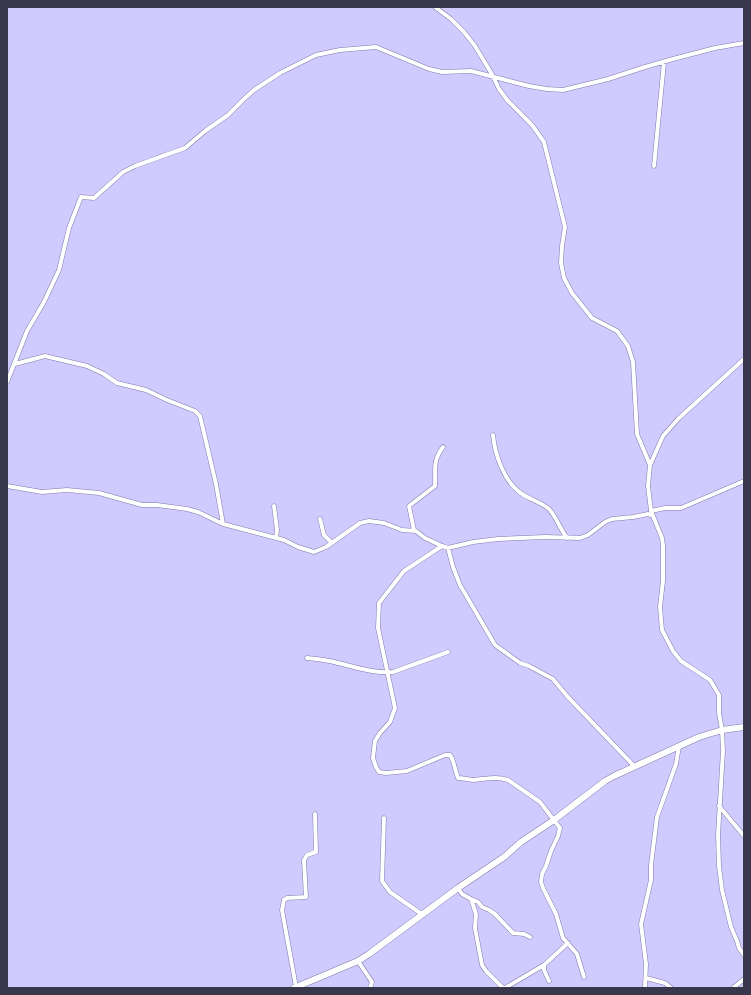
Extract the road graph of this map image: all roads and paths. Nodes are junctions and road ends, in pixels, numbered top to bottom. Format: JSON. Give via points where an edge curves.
{"nodes":[{"id":1,"x":435,"y":7,"type":"edge"},
{"id":2,"x":744,"y":43,"type":"edge"},
{"id":3,"x":664,"y":62,"type":"junction"},
{"id":4,"x":493,"y":76,"type":"junction"},
{"id":5,"x":654,"y":166,"type":"dead end"},
{"id":6,"x":744,"y":359,"type":"edge"},
{"id":7,"x":15,"y":364,"type":"junction"},
{"id":8,"x":7,"y":382,"type":"edge"},
{"id":9,"x":493,"y":435,"type":"dead end"},
{"id":10,"x":443,"y":447,"type":"dead end"},
{"id":11,"x":650,"y":465,"type":"junction"},
{"id":12,"x":744,"y":481,"type":"edge"},
{"id":13,"x":7,"y":486,"type":"edge"},
{"id":14,"x":274,"y":506,"type":"dead end"},
{"id":15,"x":651,"y":511,"type":"junction"},
{"id":16,"x":653,"y":516,"type":"junction"},
{"id":17,"x":320,"y":519,"type":"dead end"},
{"id":18,"x":224,"y":524,"type":"junction"},
{"id":19,"x":414,"y":530,"type":"junction"},
{"id":20,"x":276,"y":538,"type":"junction"},
{"id":21,"x":567,"y":538,"type":"junction"},
{"id":22,"x":332,"y":543,"type":"junction"},
{"id":23,"x":442,"y":546,"type":"junction"},
{"id":24,"x":448,"y":548,"type":"junction"},
{"id":25,"x":448,"y":652,"type":"dead end"},
{"id":26,"x":307,"y":658,"type":"dead end"},
{"id":27,"x":388,"y":672,"type":"junction"},
{"id":28,"x":744,"y":727,"type":"edge"},
{"id":29,"x":722,"y":730,"type":"junction"},
{"id":30,"x":679,"y":746,"type":"junction"},
{"id":31,"x":635,"y":767,"type":"junction"},
{"id":32,"x":720,"y":806,"type":"junction"},
{"id":33,"x":315,"y":814,"type":"dead end"},
{"id":34,"x":384,"y":818,"type":"dead end"},
{"id":35,"x":554,"y":820,"type":"junction"},
{"id":36,"x":744,"y":836,"type":"edge"},
{"id":37,"x":458,"y":888,"type":"junction"},
{"id":38,"x":471,"y":899,"type":"junction"},
{"id":39,"x":423,"y":915,"type":"junction"},
{"id":40,"x":530,"y":937,"type":"dead end"},
{"id":41,"x":568,"y":944,"type":"junction"},
{"id":42,"x":744,"y":955,"type":"edge"},
{"id":43,"x":358,"y":961,"type":"junction"},
{"id":44,"x":544,"y":965,"type":"junction"},
{"id":45,"x":584,"y":977,"type":"dead end"},
{"id":46,"x":646,"y":978,"type":"junction"},
{"id":47,"x":744,"y":979,"type":"edge"},
{"id":48,"x":549,"y":980,"type":"dead end"},
{"id":49,"x":298,"y":987,"type":"edge"},
{"id":50,"x":370,"y":988,"type":"edge"},
{"id":51,"x":504,"y":988,"type":"edge"},
{"id":52,"x":645,"y":988,"type":"edge"},
{"id":53,"x":671,"y":988,"type":"edge"},
{"id":54,"x":734,"y":988,"type":"edge"}],
"edges":[{"from":1,"to":4,"type":"street","via":[[464,32]]},
{"from":2,"to":3,"type":"street"},
{"from":3,"to":4,"type":"street","via":[[563,90],[529,86]]},
{"from":3,"to":5,"type":"street"},
{"from":4,"to":7,"type":"street","via":[[471,71],[442,72],[429,69],[376,47],[340,50],[316,56],[280,73],[254,90],[228,115],[185,148],[123,172],[94,198],[81,197],[69,228],[59,270],[27,331]]},
{"from":4,"to":11,"type":"street","via":[[499,89],[532,125],[547,149],[565,227],[561,262],[564,278],[572,293],[592,318],[617,331],[628,346],[633,362],[637,434]]},
{"from":6,"to":11,"type":"street","via":[[679,418],[663,436]]},
{"from":7,"to":8,"type":"street"},
{"from":7,"to":18,"type":"street","via":[[45,356],[87,366],[117,383],[146,390],[195,411],[200,416]]},
{"from":9,"to":21,"type":"street","via":[[499,462],[511,484],[523,495],[540,502],[550,510]]},
{"from":10,"to":19,"type":"street","via":[[434,464],[435,486],[409,506]]},
{"from":11,"to":15,"type":"street","via":[[648,486]]},
{"from":12,"to":15,"type":"street","via":[[681,508]]},
{"from":13,"to":18,"type":"street","via":[[42,492],[67,490],[98,493],[142,505],[195,511]]},
{"from":14,"to":20,"type":"street"},
{"from":15,"to":16,"type":"street"},
{"from":16,"to":21,"type":"street","via":[[648,514],[612,519],[585,537]]},
{"from":16,"to":29,"type":"street","via":[[663,546],[660,607],[662,630],[681,661],[701,673],[715,686],[719,695]]},
{"from":17,"to":22,"type":"street","via":[[324,535]]},
{"from":18,"to":20,"type":"street"},
{"from":19,"to":22,"type":"street","via":[[402,530],[384,523],[369,521],[353,527]]},
{"from":19,"to":23,"type":"street"},
{"from":20,"to":22,"type":"street","via":[[314,552]]},
{"from":21,"to":24,"type":"street","via":[[498,538]]},
{"from":23,"to":24,"type":"street"},
{"from":23,"to":27,"type":"street","via":[[404,572],[379,603],[378,628]]},
{"from":24,"to":31,"type":"street","via":[[460,585],[495,645],[520,663],[553,678]]},
{"from":25,"to":27,"type":"street"},
{"from":26,"to":27,"type":"street"},
{"from":27,"to":35,"type":"street","via":[[395,708],[390,722],[380,733],[373,748],[373,758],[380,772],[407,772],[450,755],[458,778],[508,780],[540,802]]},
{"from":28,"to":29,"type":"main road"},
{"from":29,"to":30,"type":"main road","via":[[699,736]]},
{"from":29,"to":32,"type":"street"},
{"from":30,"to":31,"type":"main road"},
{"from":30,"to":46,"type":"street","via":[[676,764],[657,816],[651,880],[641,918]]},
{"from":31,"to":35,"type":"main road","via":[[605,781]]},
{"from":32,"to":36,"type":"street"},
{"from":32,"to":42,"type":"street","via":[[718,835],[722,890],[731,927]]},
{"from":33,"to":49,"type":"street","via":[[316,852],[307,855],[304,860],[306,897],[287,898],[282,910]]},
{"from":34,"to":39,"type":"street","via":[[382,882],[390,892]]},
{"from":35,"to":37,"type":"main road"},
{"from":35,"to":41,"type":"street","via":[[560,828],[541,882],[554,908],[561,933]]},
{"from":37,"to":38,"type":"street"},
{"from":37,"to":39,"type":"main road"},
{"from":38,"to":40,"type":"street","via":[[496,914],[514,933]]},
{"from":38,"to":51,"type":"street","via":[[476,914],[475,928],[483,969]]},
{"from":39,"to":43,"type":"main road"},
{"from":41,"to":44,"type":"street"},
{"from":41,"to":45,"type":"street","via":[[577,954]]},
{"from":43,"to":49,"type":"main road"},
{"from":43,"to":50,"type":"street","via":[[372,982]]},
{"from":44,"to":48,"type":"street"},
{"from":44,"to":51,"type":"street"},
{"from":46,"to":52,"type":"street"},
{"from":46,"to":53,"type":"street","via":[[665,983]]},
{"from":47,"to":54,"type":"street"}]}
